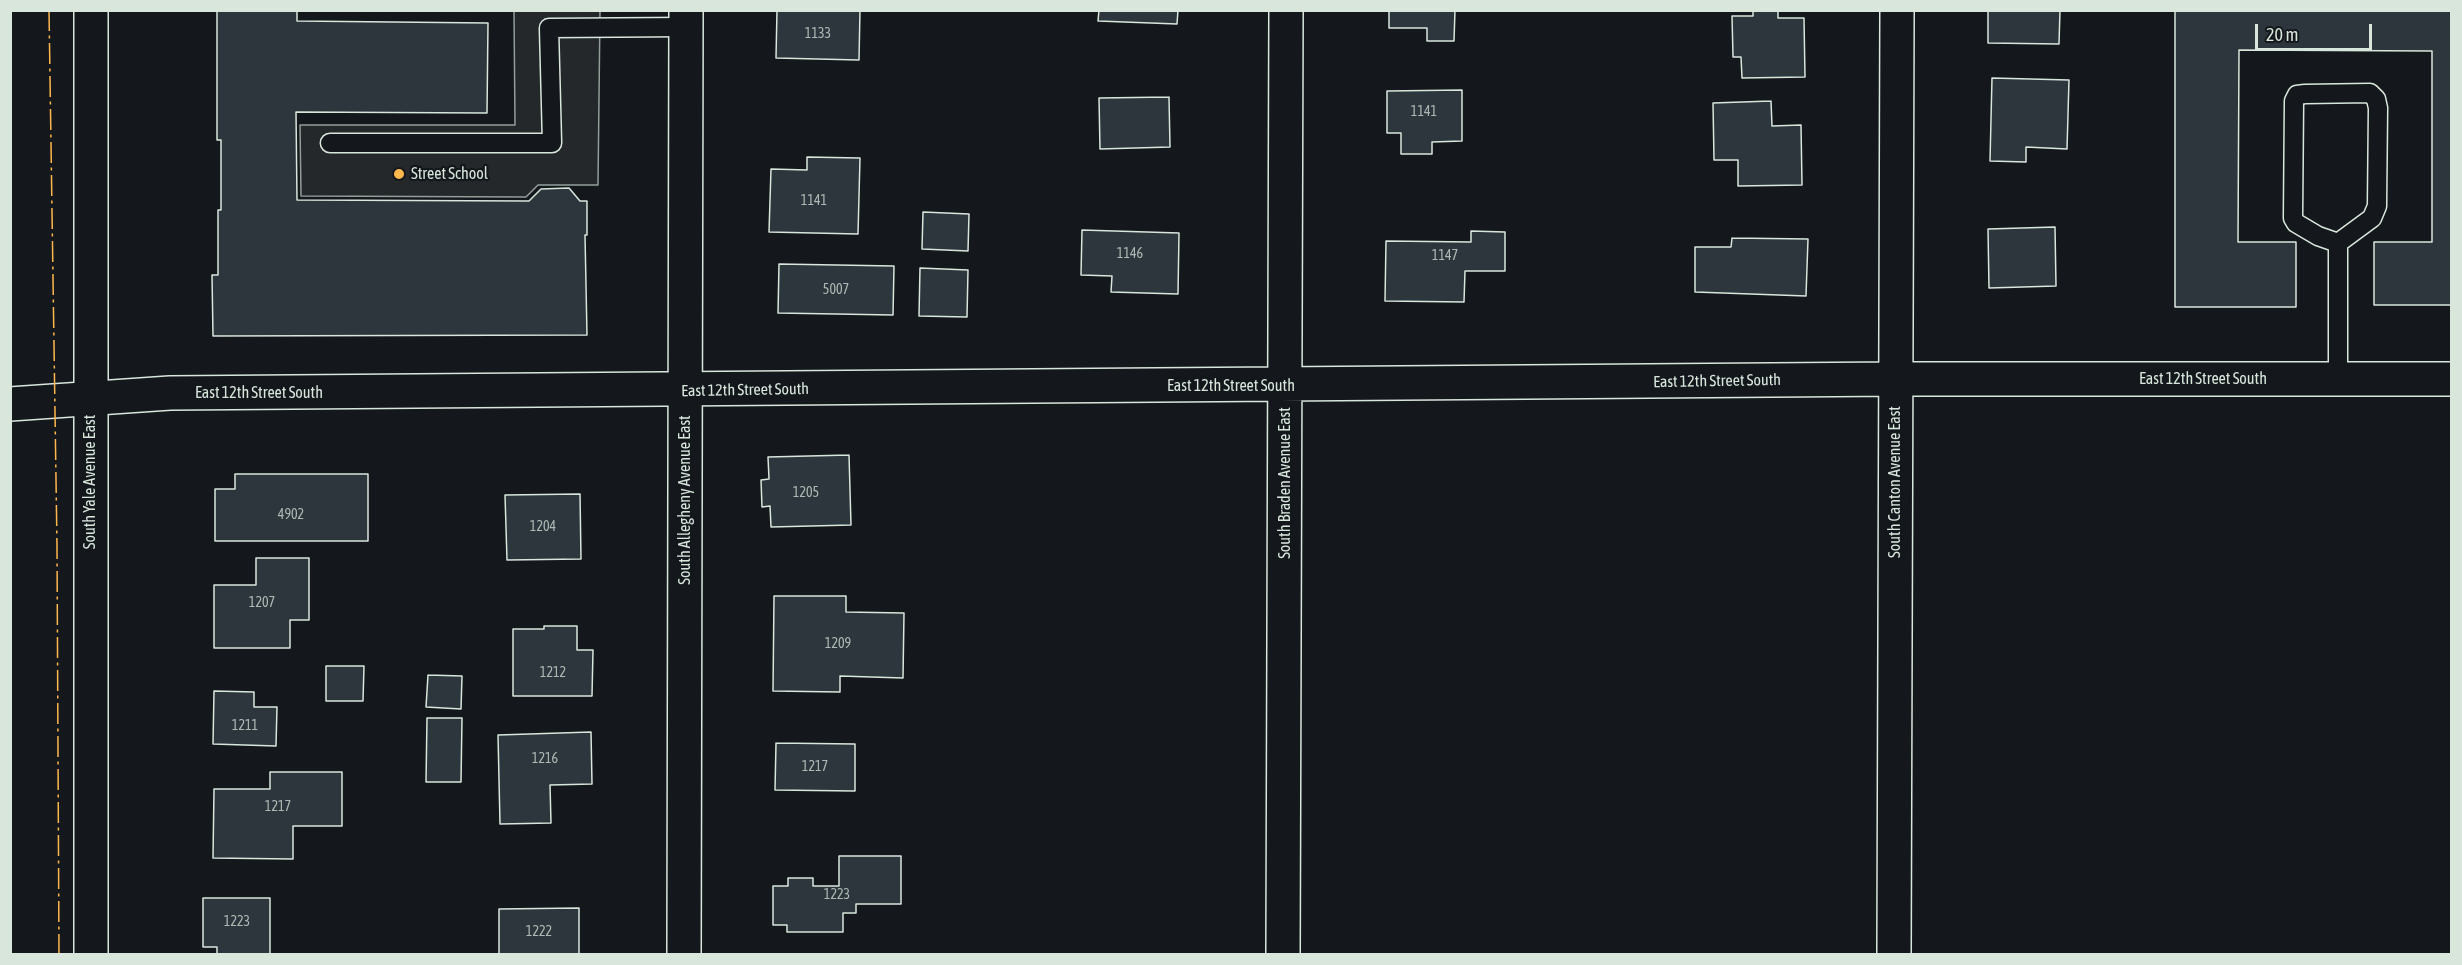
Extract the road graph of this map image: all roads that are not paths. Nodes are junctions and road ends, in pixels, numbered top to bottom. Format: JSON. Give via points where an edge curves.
{"nodes":[{"id":1,"x":91,"y":10,"type":"edge"},
{"id":2,"x":1286,"y":10,"type":"edge"},
{"id":3,"x":1897,"y":10,"type":"edge"},
{"id":4,"x":686,"y":19,"type":"edge"},
{"id":5,"x":330,"y":143,"type":"dead end"},
{"id":6,"x":2338,"y":243,"type":"junction"},
{"id":7,"x":1895,"y":379,"type":"junction"},
{"id":8,"x":2338,"y":379,"type":"junction"},
{"id":9,"x":2451,"y":379,"type":"edge"},
{"id":10,"x":1286,"y":385,"type":"junction"},
{"id":11,"x":685,"y":390,"type":"junction"},
{"id":12,"x":90,"y":399,"type":"junction"},
{"id":13,"x":10,"y":404,"type":"edge"},
{"id":14,"x":91,"y":954,"type":"edge"},
{"id":15,"x":684,"y":954,"type":"edge"},
{"id":16,"x":1283,"y":954,"type":"edge"},
{"id":17,"x":1894,"y":954,"type":"edge"}],
"edges":[{"from":1,"to":12,"type":"street","name":"South Yale Avenue East"},
{"from":2,"to":10,"type":"street","name":"South Braden Avenue East"},
{"from":3,"to":7,"type":"street","name":"South Canton Avenue East"},
{"from":4,"to":5,"type":"lane","via":[[549,28],[552,143]]},
{"from":4,"to":11,"type":"street","name":"South Allegheny Avenue East"},
{"from":6,"to":6,"type":"lane","via":[[2372,218],[2377,206],[2378,108],[2370,93],[2305,94],[2294,101],[2293,218],[2296,224]]},
{"from":6,"to":8,"type":"lane"},
{"from":7,"to":8,"type":"street","name":"East 12th Street South"},
{"from":7,"to":10,"type":"street","name":"East 12th Street South"},
{"from":7,"to":17,"type":"street","name":"South Canton Avenue East"},
{"from":8,"to":9,"type":"street","name":"East 12th Street South"},
{"from":10,"to":11,"type":"street","name":"East 12th Street South"},
{"from":10,"to":16,"type":"street","name":"South Braden Avenue East"},
{"from":11,"to":12,"type":"street","name":"East 12th Street South","via":[[170,393]]},
{"from":11,"to":15,"type":"street","name":"South Allegheny Avenue East"},
{"from":12,"to":13,"type":"street","name":"East 12th Street South"},
{"from":12,"to":14,"type":"street","name":"South Yale Avenue East"}]}
